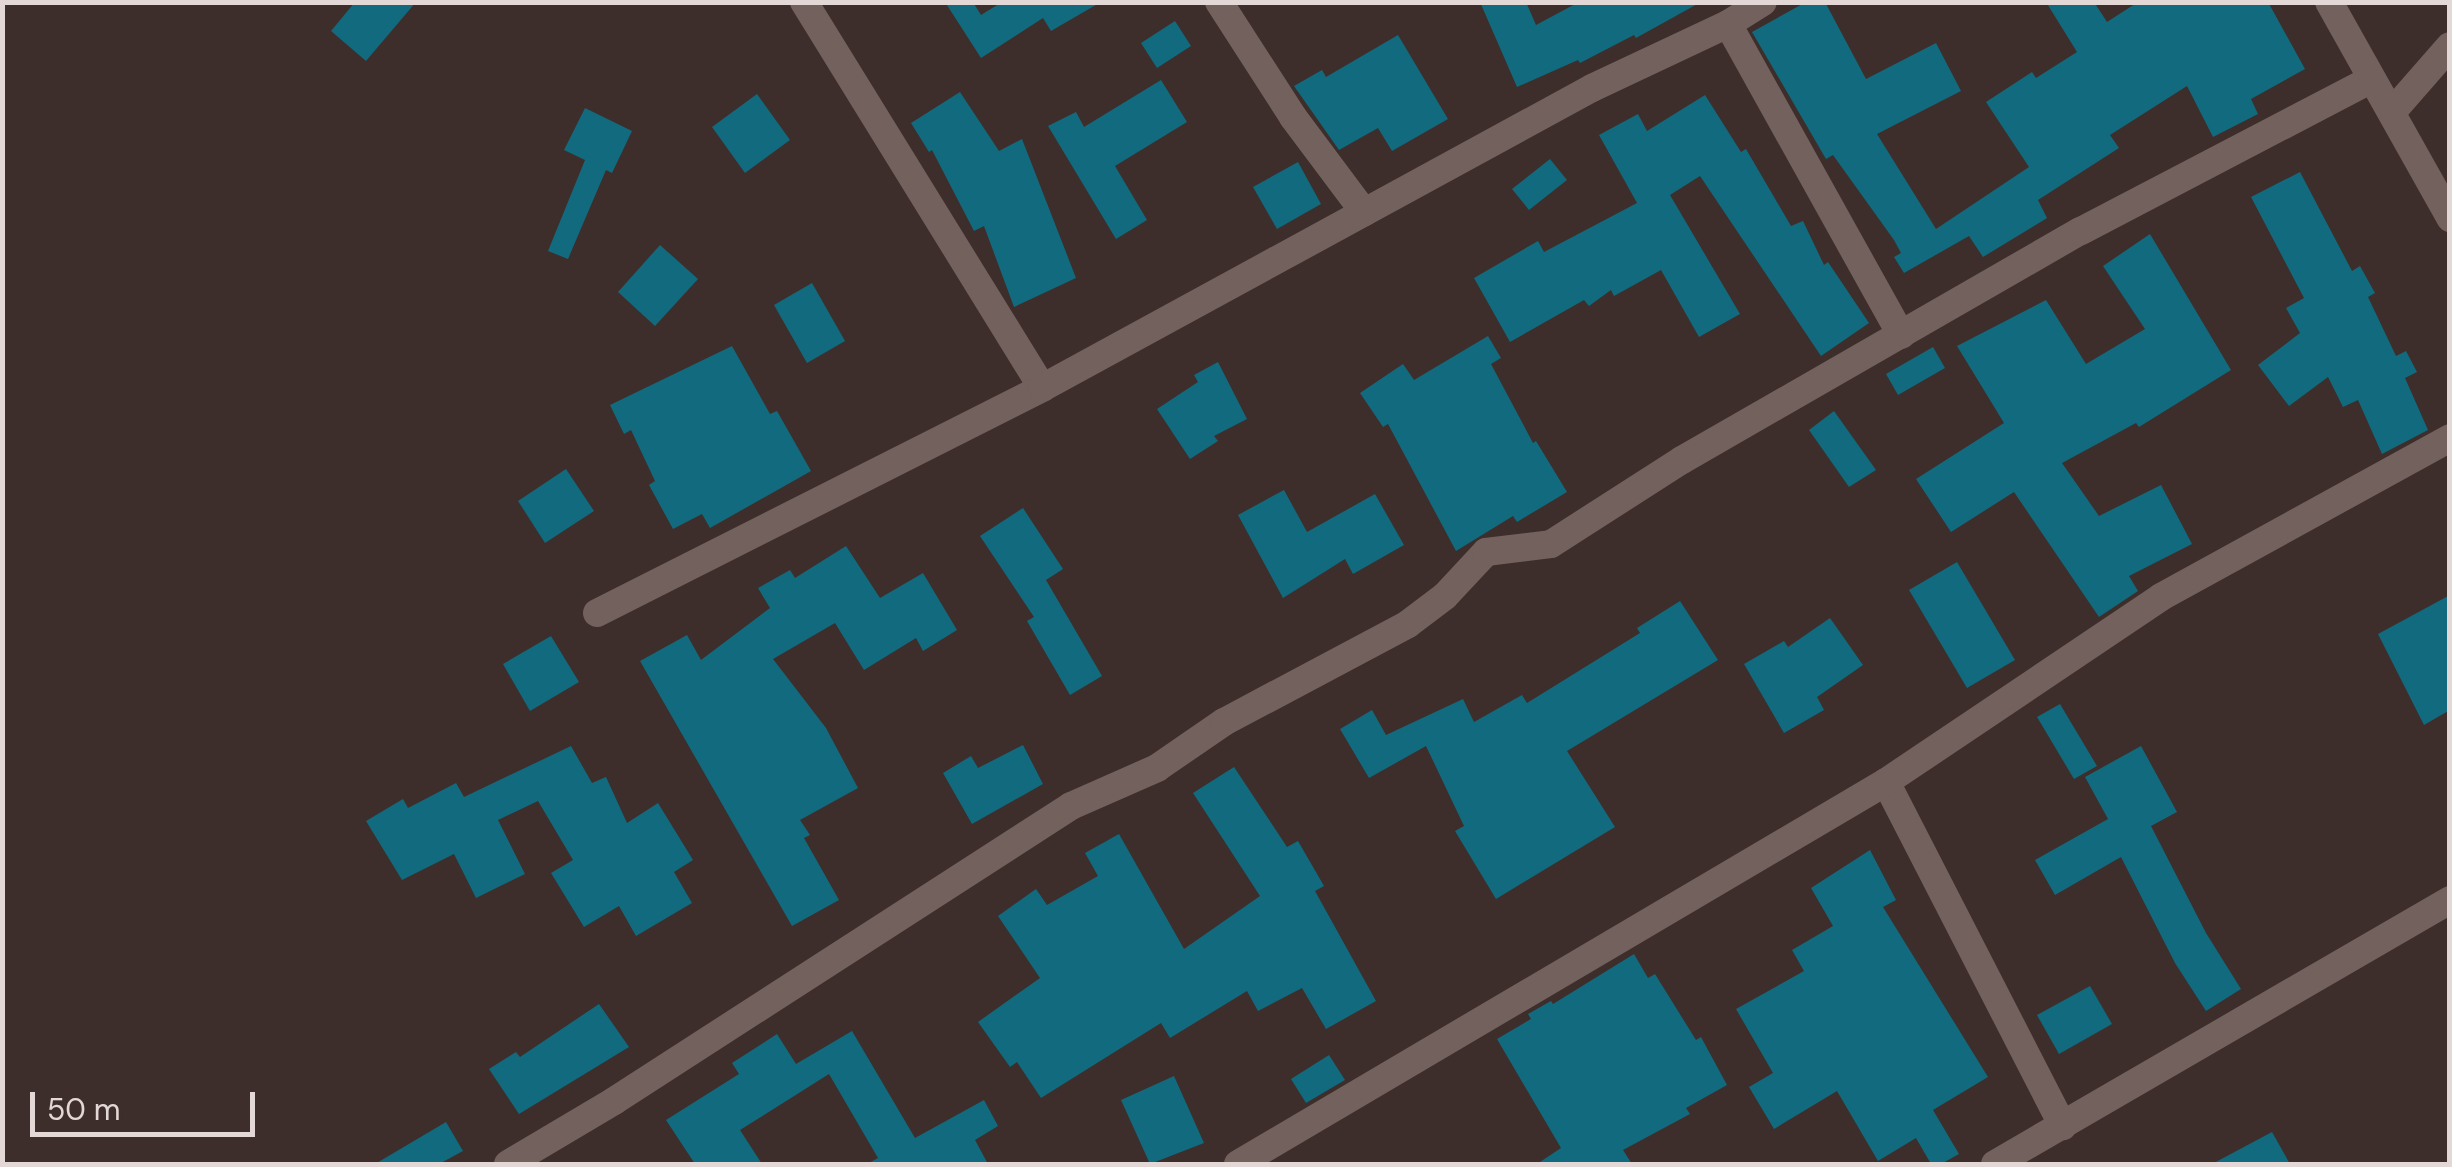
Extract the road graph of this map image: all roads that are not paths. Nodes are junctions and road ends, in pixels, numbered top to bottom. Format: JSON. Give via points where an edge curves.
{"nodes":[{"id":1,"x":804,"y":2,"type":"edge"},
{"id":2,"x":1218,"y":2,"type":"edge"},
{"id":3,"x":1763,"y":2,"type":"edge"},
{"id":4,"x":2329,"y":2,"type":"edge"},
{"id":5,"x":1728,"y":24,"type":"junction"},
{"id":6,"x":2450,"y":46,"type":"edge"},
{"id":7,"x":2372,"y":79,"type":"junction"},
{"id":8,"x":2392,"y":111,"type":"junction"},
{"id":9,"x":1364,"y":212,"type":"junction"},
{"id":10,"x":2450,"y":218,"type":"edge"},
{"id":11,"x":1901,"y":335,"type":"junction"},
{"id":12,"x":1042,"y":388,"type":"junction"},
{"id":13,"x":2450,"y":438,"type":"edge"},
{"id":14,"x":596,"y":613,"type":"dead end"},
{"id":15,"x":1886,"y":782,"type":"junction"},
{"id":16,"x":2450,"y":900,"type":"edge"},
{"id":17,"x":2062,"y":1126,"type":"junction"},
{"id":18,"x":508,"y":1164,"type":"edge"},
{"id":19,"x":1238,"y":1164,"type":"edge"},
{"id":20,"x":1996,"y":1164,"type":"edge"}],
"edges":[{"from":1,"to":12,"type":"street"},
{"from":2,"to":9,"type":"street"},
{"from":3,"to":5,"type":"street"},
{"from":4,"to":7,"type":"street"},
{"from":5,"to":9,"type":"street","via":[[1592,88]]},
{"from":5,"to":11,"type":"street"},
{"from":6,"to":8,"type":"street"},
{"from":7,"to":8,"type":"street"},
{"from":7,"to":11,"type":"street","via":[[2081,231]]},
{"from":8,"to":10,"type":"street"},
{"from":9,"to":12,"type":"street"},
{"from":11,"to":18,"type":"street","via":[[1551,544],[1486,552],[1408,624],[1224,722],[1156,768],[1072,806]]},
{"from":12,"to":14,"type":"street"},
{"from":13,"to":15,"type":"street","via":[[2161,597]]},
{"from":15,"to":17,"type":"street"},
{"from":15,"to":19,"type":"street"},
{"from":16,"to":17,"type":"street"},
{"from":17,"to":20,"type":"street"}]}
